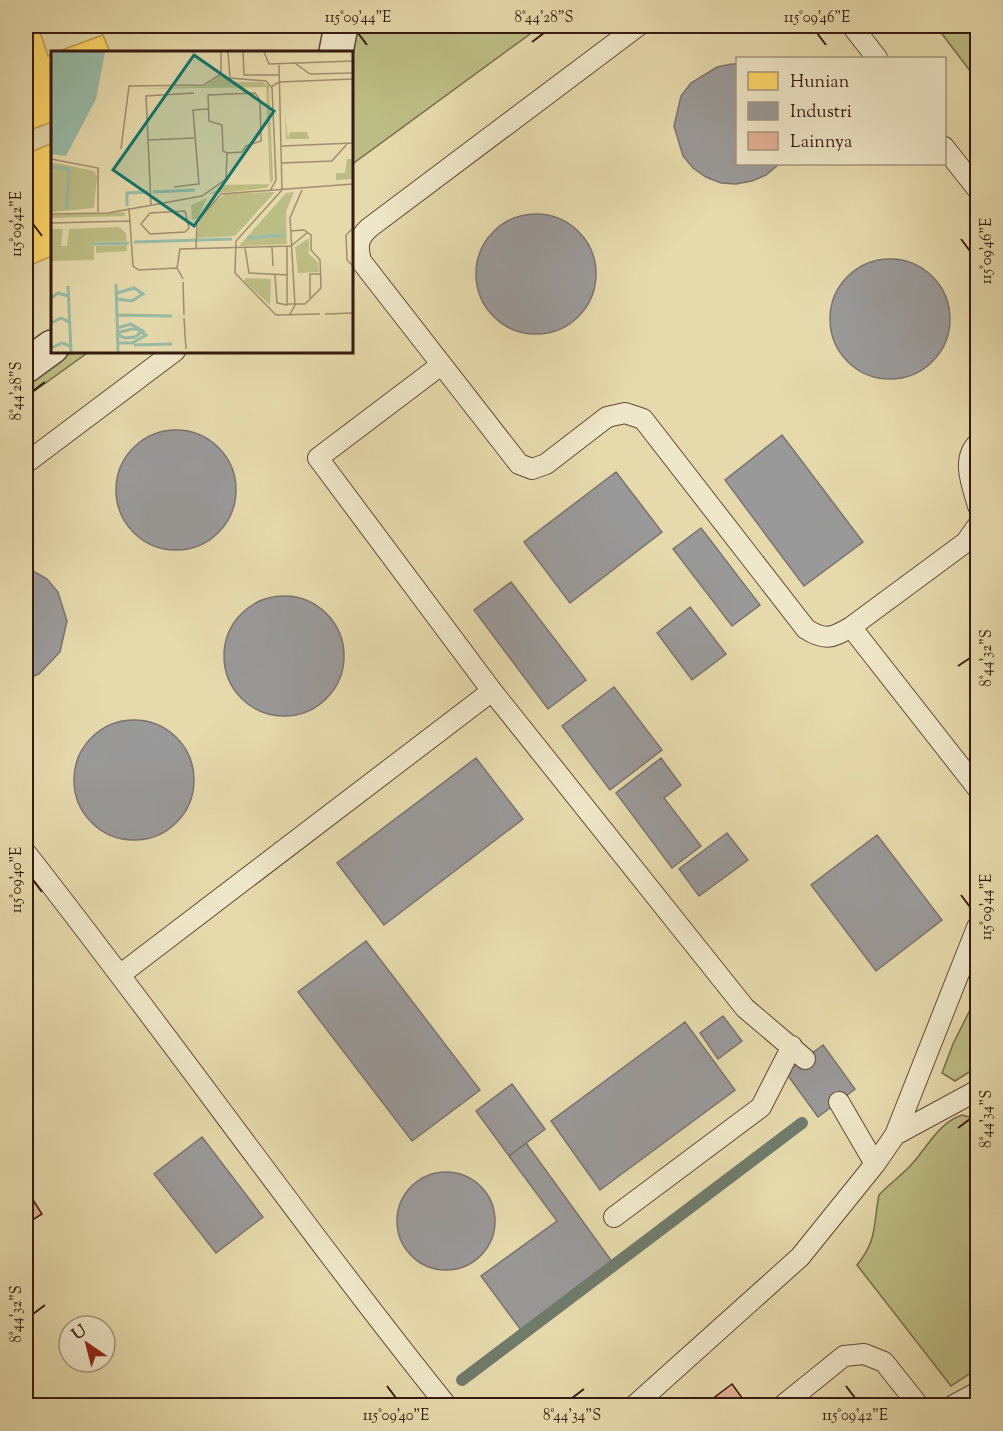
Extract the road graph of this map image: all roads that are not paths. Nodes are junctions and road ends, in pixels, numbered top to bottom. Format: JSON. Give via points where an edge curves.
{"nodes":[{"id":1,"x":341,"y":26,"type":"edge"},
{"id":2,"x":638,"y":26,"type":"edge"},
{"id":3,"x":852,"y":26,"type":"edge"},
{"id":4,"x":336,"y":51,"type":"edge"},
{"id":5,"x":876,"y":57,"type":"edge"},
{"id":6,"x":946,"y":148,"type":"edge"},
{"id":7,"x":978,"y":190,"type":"edge"},
{"id":8,"x":51,"y":348,"type":"edge"},
{"id":9,"x":174,"y":352,"type":"edge"},
{"id":10,"x":441,"y":365,"type":"junction"},
{"id":11,"x":26,"y":366,"type":"edge"},
{"id":12,"x":978,"y":443,"type":"edge"},
{"id":13,"x":26,"y":463,"type":"edge"},
{"id":14,"x":978,"y":506,"type":"edge"},
{"id":15,"x":978,"y":525,"type":"edge"},
{"id":16,"x":851,"y":627,"type":"junction"},
{"id":17,"x":492,"y":691,"type":"junction"},
{"id":18,"x":978,"y":789,"type":"edge"},
{"id":19,"x":26,"y":853,"type":"edge"},
{"id":20,"x":978,"y":925,"type":"edge"},
{"id":21,"x":121,"y":974,"type":"junction"},
{"id":22,"x":978,"y":1090,"type":"edge"},
{"id":23,"x":838,"y":1102,"type":"dead end"},
{"id":24,"x":895,"y":1135,"type":"junction"},
{"id":25,"x":875,"y":1164,"type":"junction"},
{"id":26,"x":614,"y":1217,"type":"dead end"},
{"id":27,"x":978,"y":1392,"type":"edge"},
{"id":28,"x":447,"y":1406,"type":"edge"},
{"id":29,"x":634,"y":1406,"type":"edge"},
{"id":30,"x":782,"y":1406,"type":"edge"},
{"id":31,"x":919,"y":1406,"type":"edge"},
{"id":32,"x":952,"y":1406,"type":"edge"}],
"edges":[{"from":1,"to":4,"type":"street"},
{"from":2,"to":10,"type":"lane","via":[[360,236],[361,261]]},
{"from":3,"to":5,"type":"lane"},
{"from":6,"to":7,"type":"lane"},
{"from":8,"to":11,"type":"street"},
{"from":9,"to":13,"type":"lane"},
{"from":10,"to":16,"type":"lane","via":[[506,452],[532,469],[546,464],[607,417],[625,413],[644,419],[806,629],[819,638],[832,638]]},
{"from":10,"to":17,"type":"lane","via":[[318,458]]},
{"from":12,"to":14,"type":"lane","via":[[969,451],[968,465]]},
{"from":15,"to":16,"type":"lane","via":[[966,542]]},
{"from":16,"to":18,"type":"lane"},
{"from":17,"to":21,"type":"lane"},
{"from":17,"to":26,"type":"lane","via":[[745,1008],[798,1053],[761,1107]]},
{"from":19,"to":21,"type":"lane"},
{"from":20,"to":24,"type":"lane"},
{"from":21,"to":28,"type":"lane"},
{"from":22,"to":24,"type":"lane"},
{"from":23,"to":25,"type":"lane"},
{"from":24,"to":25,"type":"lane"},
{"from":25,"to":29,"type":"lane","via":[[800,1257]]},
{"from":27,"to":32,"type":"lane"},
{"from":30,"to":31,"type":"lane","via":[[844,1356],[864,1354],[884,1362]]}]}
